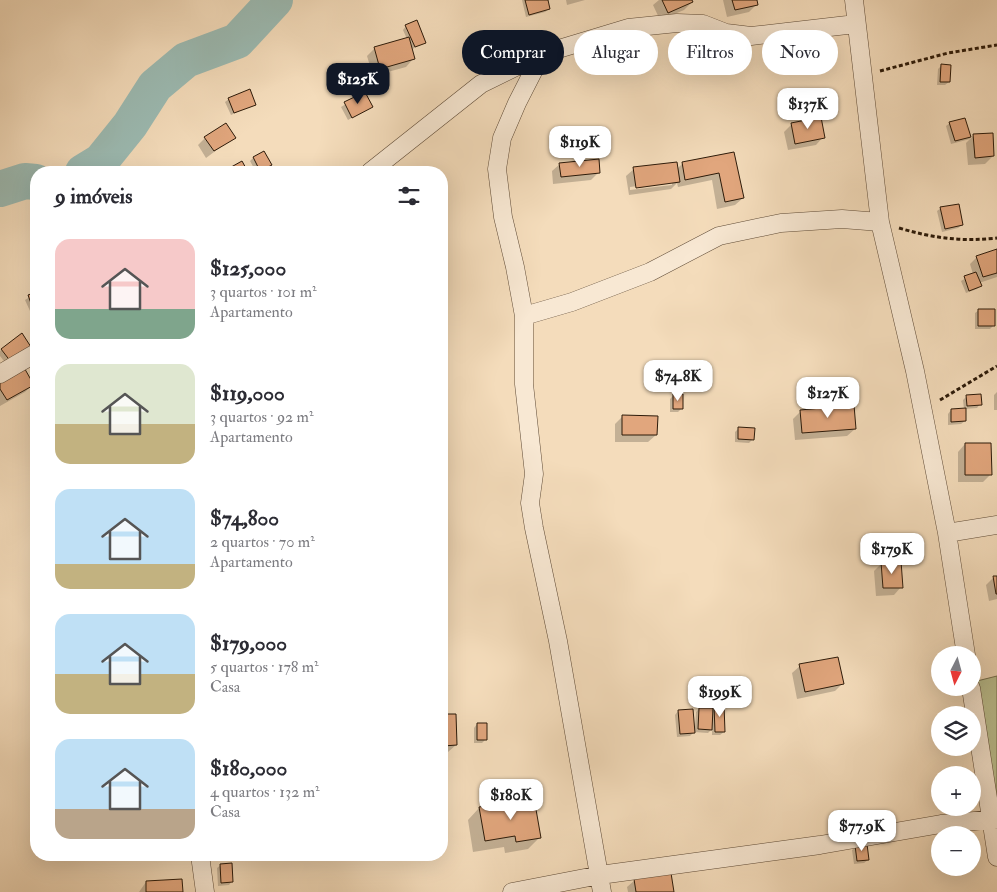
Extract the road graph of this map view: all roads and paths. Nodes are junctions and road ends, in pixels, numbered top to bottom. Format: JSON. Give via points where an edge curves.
{"nodes":[{"id":1,"x":854,"y":0,"type":"edge"},
{"id":2,"x":856,"y":24,"type":"junction"},
{"id":3,"x":997,"y":45,"type":"edge"},
{"id":4,"x":564,"y":47,"type":"edge"},
{"id":5,"x":499,"y":75,"type":"edge"},
{"id":6,"x":531,"y":75,"type":"edge"},
{"id":7,"x":862,"y":75,"type":"junction"},
{"id":8,"x":378,"y":166,"type":"edge"},
{"id":9,"x":880,"y":222,"type":"junction"},
{"id":10,"x":997,"y":238,"type":"edge"},
{"id":11,"x":524,"y":316,"type":"junction"},
{"id":12,"x":30,"y":356,"type":"edge"},
{"id":13,"x":997,"y":366,"type":"edge"},
{"id":14,"x":0,"y":374,"type":"edge"},
{"id":15,"x":924,"y":414,"type":"junction"},
{"id":16,"x":997,"y":525,"type":"edge"},
{"id":17,"x":947,"y":533,"type":"junction"},
{"id":18,"x":965,"y":646,"type":"edge"},
{"id":19,"x":972,"y":696,"type":"edge"},
{"id":20,"x":994,"y":819,"type":"edge"},
{"id":21,"x":997,"y":857,"type":"edge"},
{"id":22,"x":201,"y":861,"type":"edge"},
{"id":23,"x":601,"y":883,"type":"edge"},
{"id":24,"x":205,"y":892,"type":"edge"},
{"id":25,"x":512,"y":892,"type":"edge"}],
"edges":[{"from":1,"to":2,"type":"street"},
{"from":2,"to":4,"type":"street","via":[[751,36],[726,33],[703,24],[677,23],[628,28]]},
{"from":2,"to":7,"type":"street"},
{"from":3,"to":7,"type":"path","via":[[948,53]]},
{"from":5,"to":8,"type":"street","via":[[481,84]]},
{"from":6,"to":11,"type":"street","via":[[502,138],[497,169],[503,217]]},
{"from":7,"to":9,"type":"street"},
{"from":9,"to":10,"type":"path","via":[[919,234],[966,241]]},
{"from":9,"to":11,"type":"street","via":[[842,219],[781,223],[719,236],[650,272],[572,302]]},
{"from":9,"to":15,"type":"street"},
{"from":11,"to":23,"type":"street","via":[[524,384],[534,474],[530,502]]},
{"from":12,"to":14,"type":"street"},
{"from":13,"to":15,"type":"path","via":[[939,401]]},
{"from":15,"to":17,"type":"street"},
{"from":16,"to":17,"type":"street"},
{"from":17,"to":18,"type":"street"},
{"from":19,"to":20,"type":"street"},
{"from":20,"to":21,"type":"street"},
{"from":20,"to":23,"type":"street","via":[[941,824]]},
{"from":22,"to":24,"type":"street"},
{"from":23,"to":25,"type":"street"}]}
